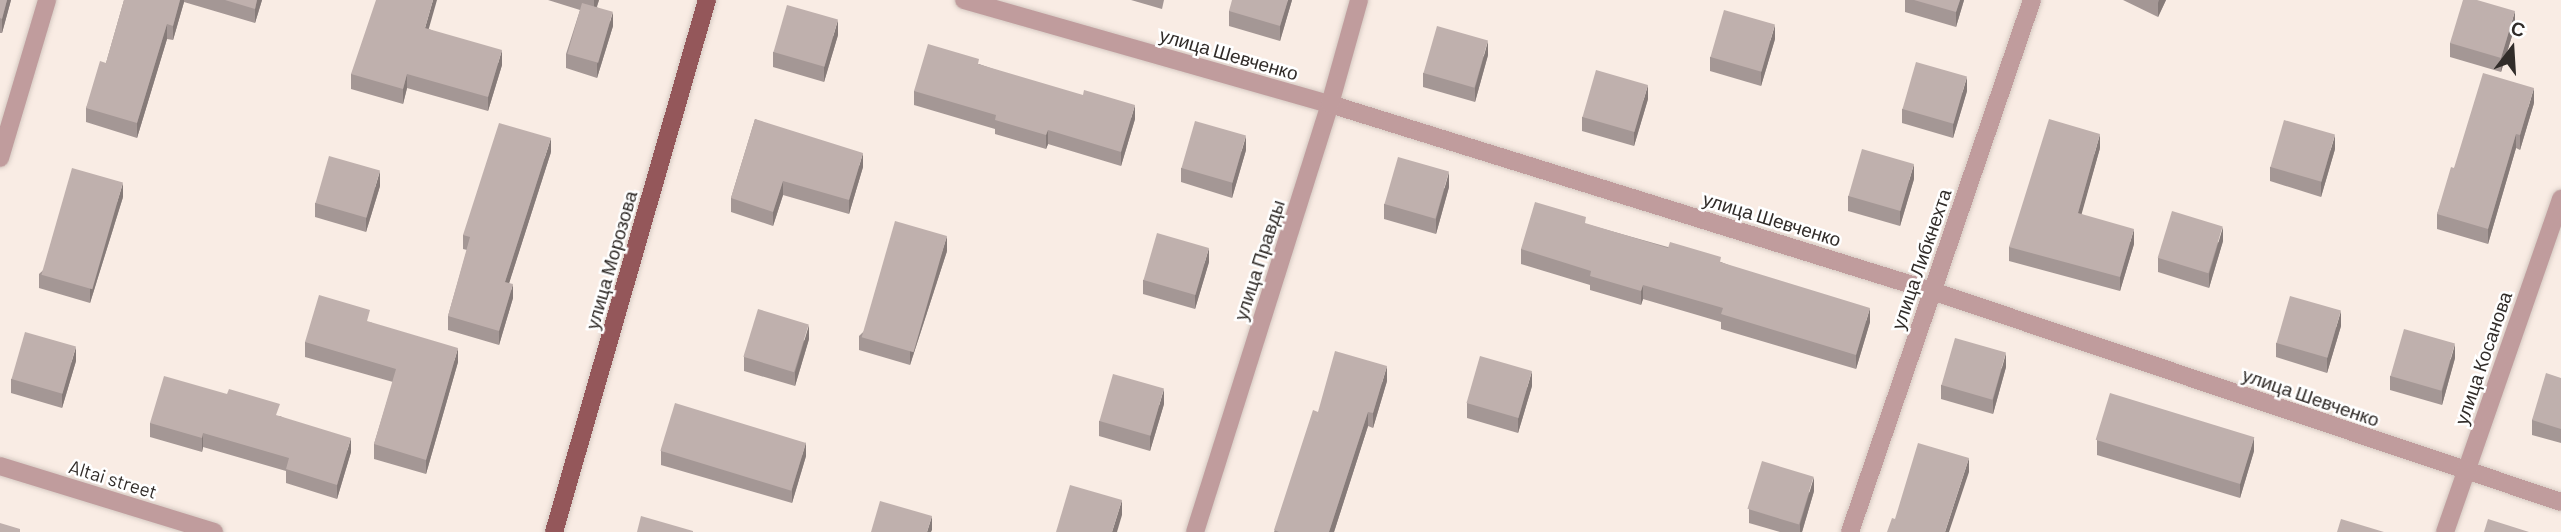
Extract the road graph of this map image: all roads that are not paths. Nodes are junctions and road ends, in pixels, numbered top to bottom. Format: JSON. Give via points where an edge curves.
{"nodes":[{"id":1,"x":47,"y":0,"type":"edge"},
{"id":2,"x":707,"y":0,"type":"edge"},
{"id":3,"x":964,"y":0,"type":"edge"},
{"id":4,"x":1359,"y":0,"type":"edge"},
{"id":5,"x":2032,"y":0,"type":"edge"},
{"id":6,"x":1331,"y":104,"type":"junction"},
{"id":7,"x":0,"y":158,"type":"edge"},
{"id":8,"x":2561,"y":199,"type":"edge"},
{"id":9,"x":1932,"y":291,"type":"junction"},
{"id":10,"x":0,"y":466,"type":"edge"},
{"id":11,"x":2465,"y":471,"type":"junction"},
{"id":12,"x":2561,"y":502,"type":"edge"},
{"id":13,"x":214,"y":532,"type":"edge"},
{"id":14,"x":554,"y":532,"type":"edge"},
{"id":15,"x":1195,"y":532,"type":"edge"},
{"id":16,"x":1850,"y":532,"type":"edge"},
{"id":17,"x":2445,"y":532,"type":"edge"}],
"edges":[{"from":1,"to":7,"type":"street"},
{"from":2,"to":14,"type":"main road","name":"улица Морозова"},
{"from":3,"to":6,"type":"street","name":"улица Шевченко"},
{"from":4,"to":6,"type":"street","name":"улица Правды"},
{"from":5,"to":9,"type":"street","name":"улица Либкнехта"},
{"from":6,"to":9,"type":"street","name":"улица Шевченко"},
{"from":6,"to":15,"type":"street","name":"улица Правды"},
{"from":8,"to":11,"type":"street","name":"улица Косанова"},
{"from":9,"to":11,"type":"street","name":"улица Шевченко"},
{"from":9,"to":16,"type":"street","name":"улица Либкнехта"},
{"from":10,"to":13,"type":"street","name":"Altai street"},
{"from":11,"to":12,"type":"street","name":"улица Шевченко"},
{"from":11,"to":17,"type":"street","name":"улица Косанова"}]}
